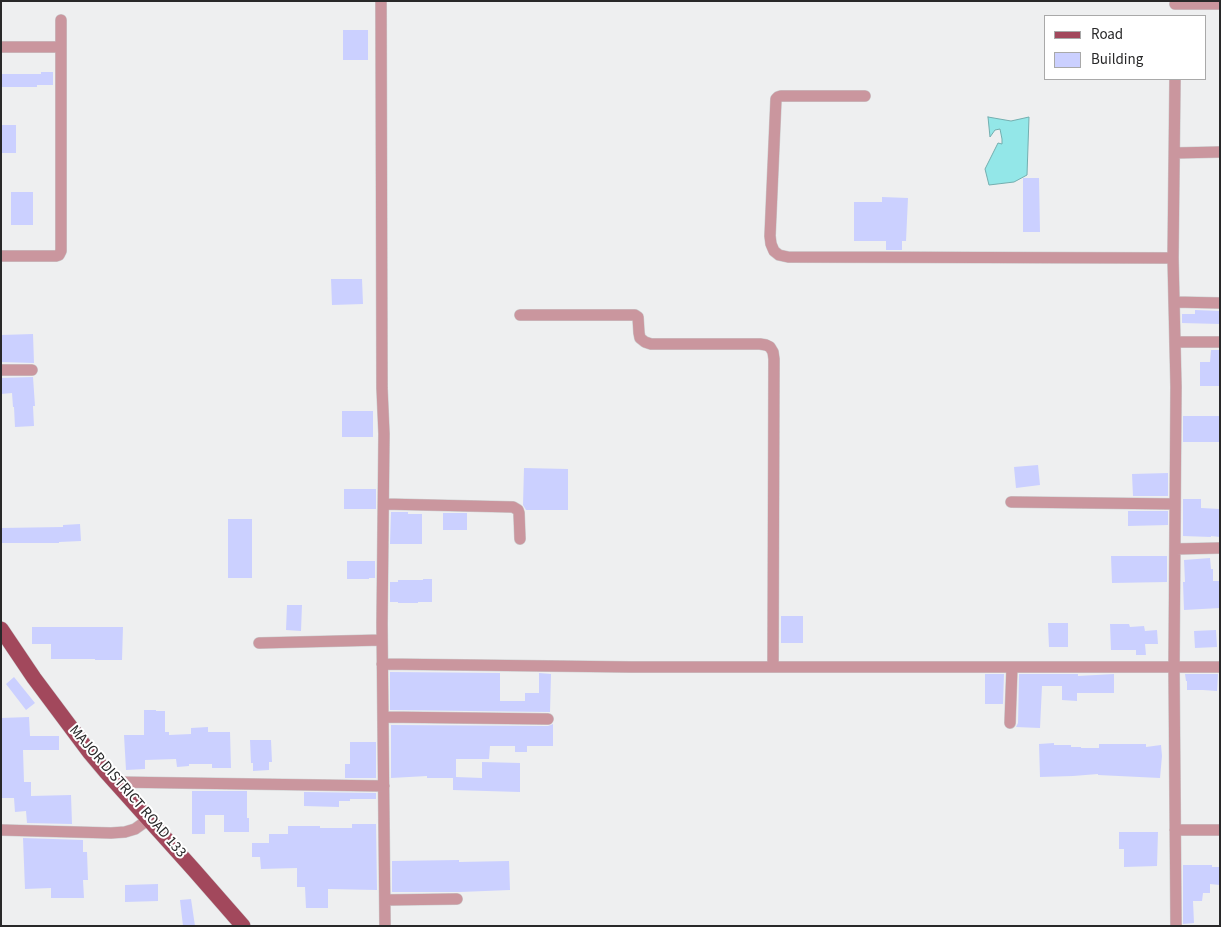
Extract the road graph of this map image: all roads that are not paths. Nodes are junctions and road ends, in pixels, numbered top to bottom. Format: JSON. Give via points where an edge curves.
{"nodes":[{"id":1,"x":381,"y":1,"type":"edge"},
{"id":2,"x":1175,"y":3,"type":"edge"},
{"id":3,"x":1220,"y":4,"type":"edge"},
{"id":4,"x":61,"y":20,"type":"dead end"},
{"id":5,"x":1,"y":47,"type":"edge"},
{"id":6,"x":61,"y":47,"type":"junction"},
{"id":7,"x":1175,"y":80,"type":"edge"},
{"id":8,"x":865,"y":96,"type":"dead end"},
{"id":9,"x":1220,"y":152,"type":"edge"},
{"id":10,"x":1175,"y":153,"type":"junction"},
{"id":11,"x":1,"y":256,"type":"edge"},
{"id":12,"x":1174,"y":258,"type":"junction"},
{"id":13,"x":1174,"y":302,"type":"junction"},
{"id":14,"x":1220,"y":303,"type":"edge"},
{"id":15,"x":520,"y":315,"type":"dead end"},
{"id":16,"x":1175,"y":342,"type":"junction"},
{"id":17,"x":1220,"y":342,"type":"edge"},
{"id":18,"x":1,"y":370,"type":"edge"},
{"id":19,"x":32,"y":370,"type":"dead end"},
{"id":20,"x":1011,"y":502,"type":"dead end"},
{"id":21,"x":384,"y":504,"type":"junction"},
{"id":22,"x":1175,"y":504,"type":"junction"},
{"id":23,"x":520,"y":539,"type":"dead end"},
{"id":24,"x":1220,"y":548,"type":"edge"},
{"id":25,"x":1175,"y":549,"type":"junction"},
{"id":26,"x":1,"y":629,"type":"edge"},
{"id":27,"x":382,"y":640,"type":"junction"},
{"id":28,"x":259,"y":643,"type":"dead end"},
{"id":29,"x":382,"y":664,"type":"junction"},
{"id":30,"x":773,"y":666,"type":"junction"},
{"id":31,"x":1012,"y":666,"type":"junction"},
{"id":32,"x":1174,"y":666,"type":"junction"},
{"id":33,"x":1220,"y":667,"type":"edge"},
{"id":34,"x":383,"y":717,"type":"junction"},
{"id":35,"x":548,"y":720,"type":"dead end"},
{"id":36,"x":1010,"y":723,"type":"dead end"},
{"id":37,"x":115,"y":782,"type":"junction"},
{"id":38,"x":384,"y":786,"type":"junction"},
{"id":39,"x":149,"y":819,"type":"junction"},
{"id":40,"x":1,"y":830,"type":"edge"},
{"id":41,"x":1175,"y":830,"type":"junction"},
{"id":42,"x":1220,"y":830,"type":"edge"},
{"id":43,"x":457,"y":899,"type":"dead end"},
{"id":44,"x":385,"y":900,"type":"junction"},
{"id":45,"x":243,"y":926,"type":"edge"},
{"id":46,"x":385,"y":926,"type":"edge"},
{"id":47,"x":1176,"y":926,"type":"edge"}],
"edges":[{"from":1,"to":21,"type":"street"},
{"from":2,"to":3,"type":"street"},
{"from":4,"to":6,"type":"street"},
{"from":5,"to":6,"type":"street"},
{"from":6,"to":11,"type":"street","via":[[61,251],[56,256]]},
{"from":7,"to":10,"type":"street"},
{"from":8,"to":12,"type":"street","via":[[781,96],[776,99],[770,236],[774,251],[780,255]]},
{"from":9,"to":10,"type":"street"},
{"from":10,"to":12,"type":"street"},
{"from":12,"to":13,"type":"street"},
{"from":13,"to":14,"type":"street"},
{"from":13,"to":16,"type":"street"},
{"from":15,"to":30,"type":"street","via":[[635,315],[639,321],[640,338],[651,344],[760,344],[770,347],[774,359]]},
{"from":16,"to":17,"type":"street"},
{"from":16,"to":22,"type":"street"},
{"from":18,"to":19,"type":"street"},
{"from":20,"to":22,"type":"street"},
{"from":21,"to":23,"type":"street","via":[[513,507],[519,513]]},
{"from":21,"to":27,"type":"street"},
{"from":22,"to":25,"type":"street"},
{"from":24,"to":25,"type":"street"},
{"from":25,"to":32,"type":"street"},
{"from":26,"to":37,"type":"main road","name":"MAJOR DISTRICT ROAD 133","via":[[34,678]]},
{"from":27,"to":28,"type":"street"},
{"from":27,"to":29,"type":"street"},
{"from":29,"to":30,"type":"street"},
{"from":29,"to":34,"type":"street"},
{"from":30,"to":31,"type":"street"},
{"from":31,"to":32,"type":"street"},
{"from":31,"to":36,"type":"street"},
{"from":32,"to":33,"type":"street"},
{"from":32,"to":41,"type":"street"},
{"from":34,"to":35,"type":"street"},
{"from":34,"to":38,"type":"street"},
{"from":37,"to":38,"type":"street"},
{"from":37,"to":39,"type":"main road","name":"MAJOR DISTRICT ROAD 133"},
{"from":38,"to":44,"type":"street"},
{"from":39,"to":40,"type":"street","via":[[125,832]]},
{"from":39,"to":45,"type":"main road","name":"MAJOR DISTRICT ROAD 133"},
{"from":41,"to":42,"type":"street"},
{"from":41,"to":47,"type":"street"},
{"from":43,"to":44,"type":"street"},
{"from":44,"to":46,"type":"street"}]}
